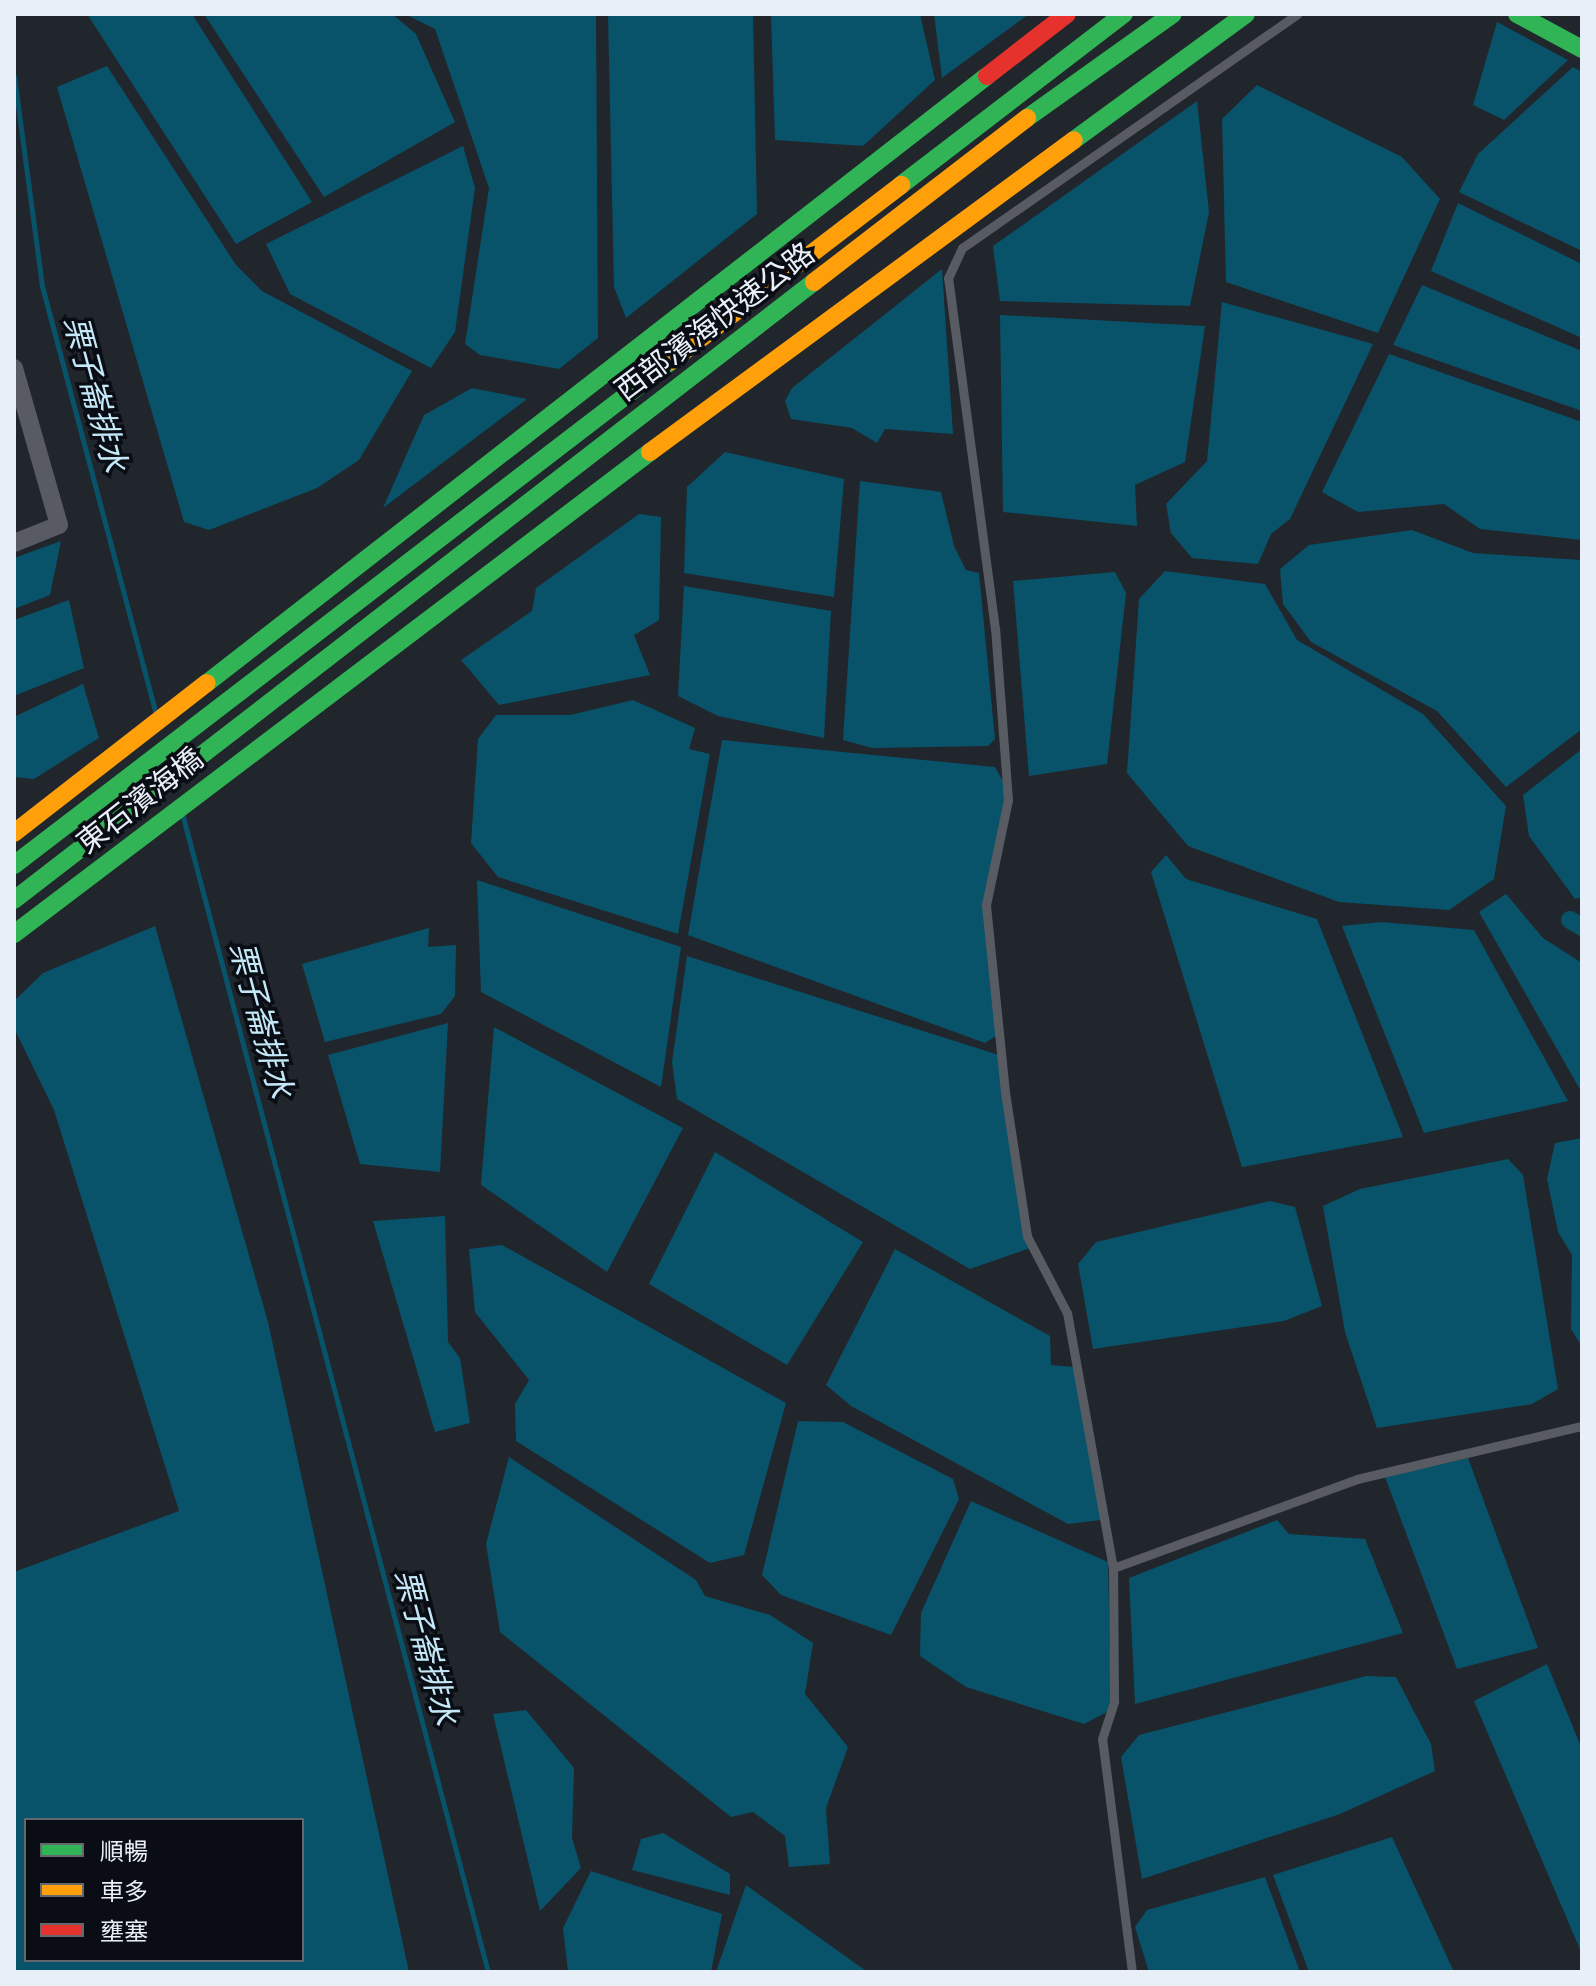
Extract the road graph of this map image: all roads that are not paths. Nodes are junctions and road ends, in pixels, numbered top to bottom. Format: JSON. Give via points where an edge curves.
{"nodes":[{"id":1,"x":1067,"y":14,"type":"edge"},
{"id":2,"x":1124,"y":14,"type":"edge"},
{"id":3,"x":1173,"y":14,"type":"edge"},
{"id":4,"x":1246,"y":14,"type":"edge"},
{"id":5,"x":1298,"y":14,"type":"edge"},
{"id":6,"x":1517,"y":14,"type":"edge"},
{"id":7,"x":1582,"y":49,"type":"edge"},
{"id":8,"x":14,"y":368,"type":"edge"},
{"id":9,"x":14,"y":543,"type":"edge"},
{"id":10,"x":294,"y":646,"type":"joint"},
{"id":11,"x":296,"y":681,"type":"joint"},
{"id":12,"x":14,"y":833,"type":"edge"},
{"id":13,"x":14,"y":865,"type":"edge"},
{"id":14,"x":14,"y":900,"type":"edge"},
{"id":15,"x":14,"y":934,"type":"edge"},
{"id":16,"x":1582,"y":1426,"type":"edge"},
{"id":17,"x":1113,"y":1568,"type":"junction"},
{"id":18,"x":1132,"y":1972,"type":"edge"}],
"edges":[{"from":1,"to":12,"type":"main road","name":"東石濱海橋","via":[[601,370]]},
{"from":2,"to":10,"type":"main road","name":"西部濱海快速公路"},
{"from":3,"to":11,"type":"main road","name":"西部濱海快速公路","via":[[1064,89]]},
{"from":4,"to":15,"type":"main road","name":"東石濱海橋","via":[[1008,182],[662,449],[300,712]]},
{"from":5,"to":17,"type":"lane","via":[[962,248],[948,278],[995,629],[1008,800],[986,905],[1005,1092],[1027,1236],[1067,1313]]},
{"from":6,"to":7,"type":"main road"},
{"from":8,"to":9,"type":"street","via":[[59,525]]},
{"from":10,"to":13,"type":"main road","name":"東石濱海橋"},
{"from":11,"to":14,"type":"main road","name":"東石濱海橋"},
{"from":16,"to":17,"type":"lane","via":[[1357,1479]]},
{"from":17,"to":18,"type":"lane","via":[[1114,1701],[1102,1739]]}]}
